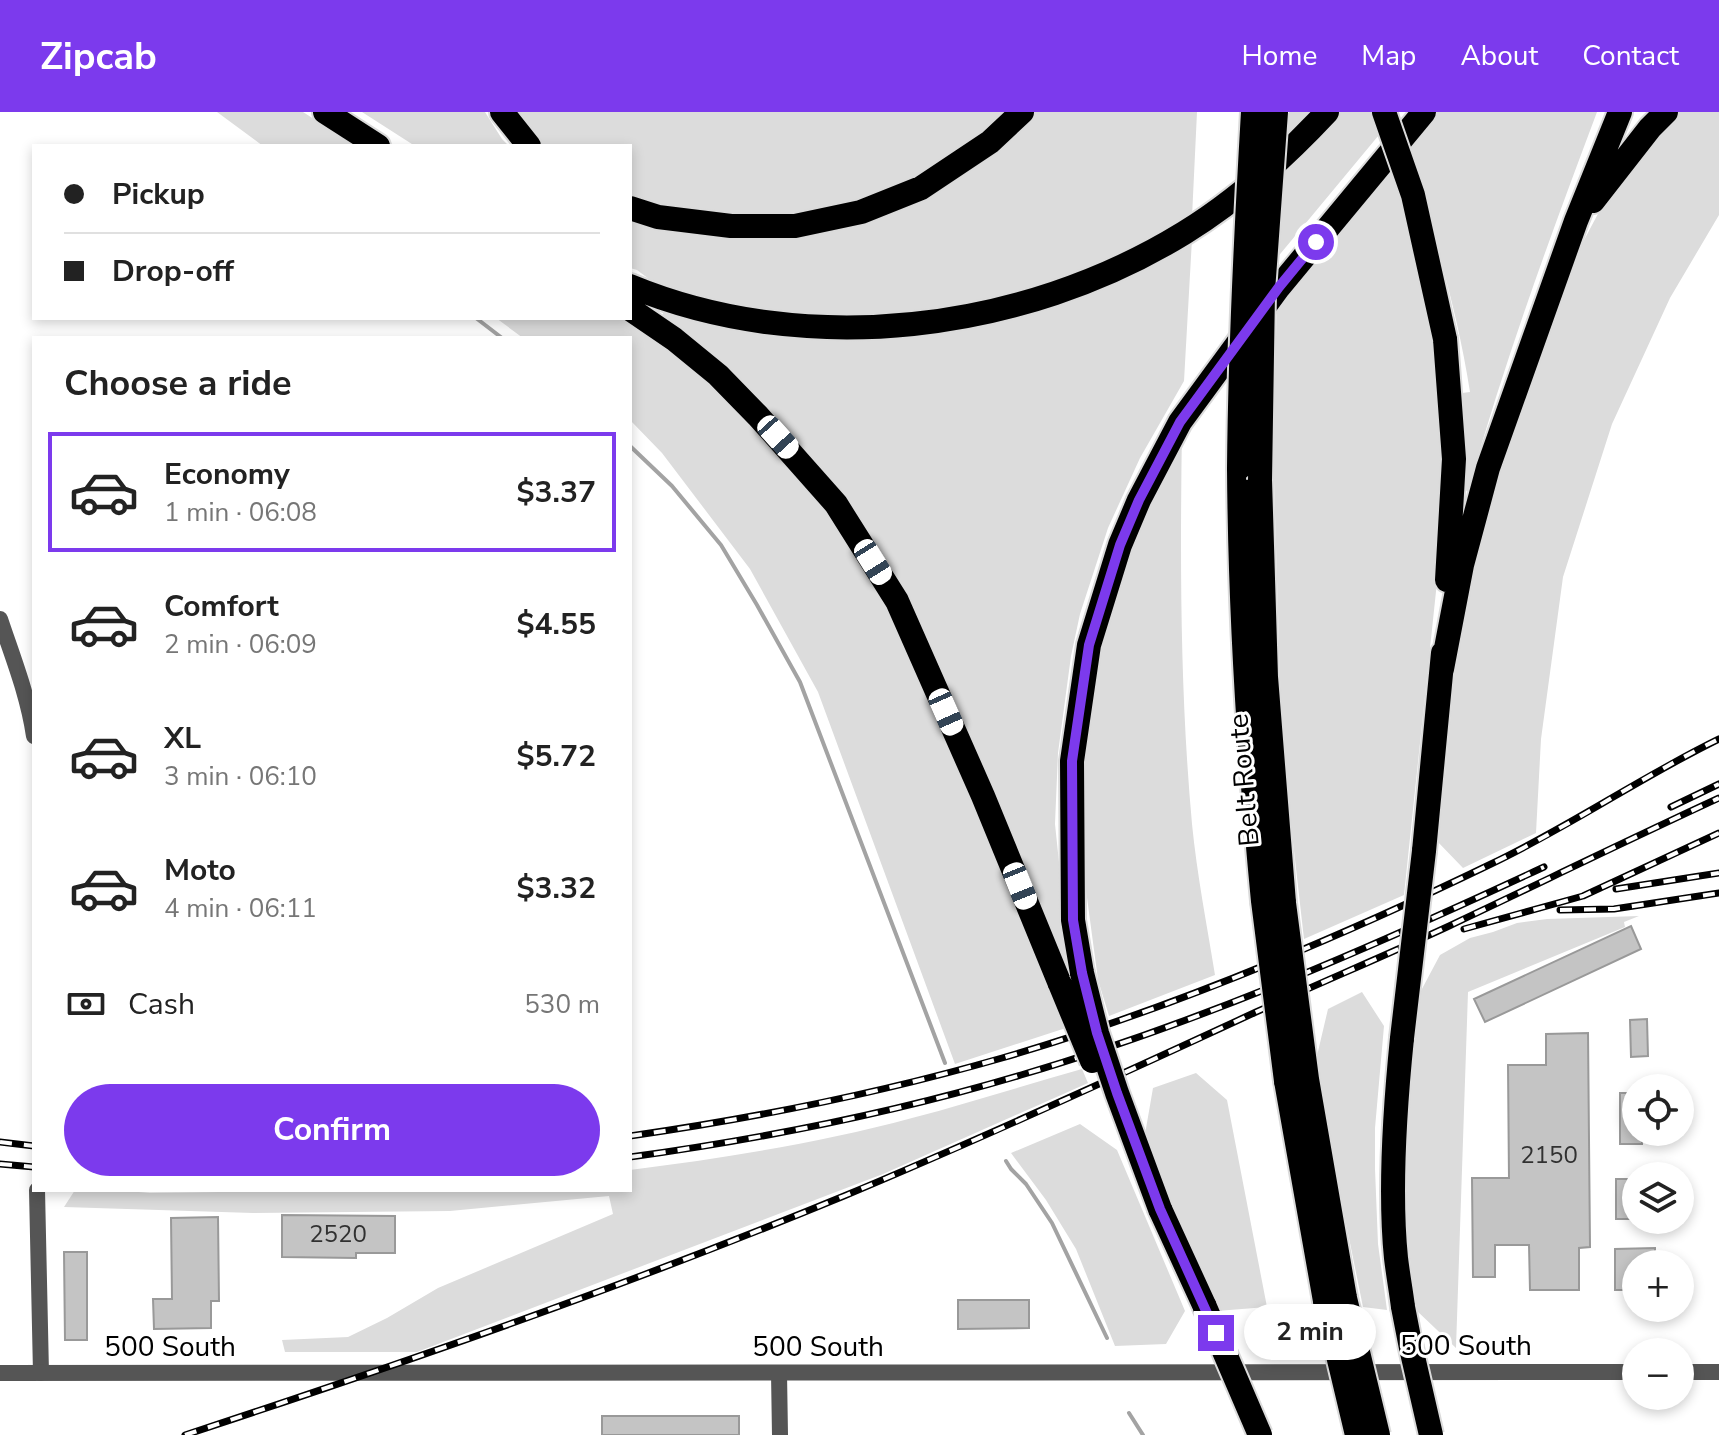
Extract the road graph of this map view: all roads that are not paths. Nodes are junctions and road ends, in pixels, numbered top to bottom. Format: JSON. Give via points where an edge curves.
{"nodes":[{"id":1,"x":325,"y":112,"type":"edge"},
{"id":2,"x":502,"y":112,"type":"edge"},
{"id":3,"x":1022,"y":112,"type":"edge"},
{"id":4,"x":1253,"y":112,"type":"edge"},
{"id":5,"x":1276,"y":112,"type":"edge"},
{"id":6,"x":1327,"y":112,"type":"edge"},
{"id":7,"x":1384,"y":112,"type":"edge"},
{"id":8,"x":1424,"y":112,"type":"edge"},
{"id":9,"x":1620,"y":112,"type":"edge"},
{"id":10,"x":1666,"y":112,"type":"edge"},
{"id":11,"x":375,"y":144,"type":"edge"},
{"id":12,"x":527,"y":144,"type":"edge"},
{"id":13,"x":632,"y":209,"type":"edge"},
{"id":14,"x":1576,"y":221,"type":"junction"},
{"id":15,"x":632,"y":287,"type":"edge"},
{"id":16,"x":632,"y":310,"type":"edge"},
{"id":17,"x":1249,"y":474,"type":"junction"},
{"id":18,"x":0,"y":619,"type":"edge"},
{"id":19,"x":1442,"y":669,"type":"junction"},
{"id":20,"x":32,"y":723,"type":"edge"},
{"id":21,"x":1071,"y":978,"type":"junction"},
{"id":22,"x":37,"y":1192,"type":"edge"},
{"id":23,"x":1335,"y":1299,"type":"junction"},
{"id":24,"x":1622,"y":1372,"type":"edge"},
{"id":25,"x":1694,"y":1372,"type":"edge"},
{"id":26,"x":1719,"y":1372,"type":"edge"},
{"id":27,"x":0,"y":1373,"type":"edge"},
{"id":28,"x":41,"y":1373,"type":"junction"},
{"id":29,"x":779,"y":1373,"type":"junction"},
{"id":30,"x":780,"y":1435,"type":"edge"},
{"id":31,"x":1260,"y":1435,"type":"edge"},
{"id":32,"x":1357,"y":1435,"type":"edge"},
{"id":33,"x":1378,"y":1435,"type":"edge"},
{"id":34,"x":1431,"y":1435,"type":"edge"}],
"edges":[{"from":1,"to":11,"type":"highway"},
{"from":2,"to":12,"type":"highway"},
{"from":3,"to":13,"type":"highway","via":[[990,142],[921,188],[861,212],[795,226],[731,226]]},
{"from":4,"to":17,"type":"highway","name":"Belt Route","bridge":true,"via":[[1241,327]]},
{"from":5,"to":17,"type":"highway","name":"Belt Route","bridge":true},
{"from":6,"to":15,"type":"highway","via":[[1283,158],[1183,234],[1110,272],[1007,308],[909,325],[787,325],[681,304]]},
{"from":7,"to":19,"type":"highway","bridge":true,"via":[[1413,195],[1445,339],[1454,459]]},
{"from":8,"to":21,"type":"highway","via":[[1279,287],[1180,422],[1120,545],[1089,645],[1072,761]]},
{"from":9,"to":14,"type":"highway"},
{"from":10,"to":14,"type":"highway"},
{"from":14,"to":19,"type":"highway","via":[[1488,468]]},
{"from":16,"to":21,"type":"highway","via":[[718,375],[836,504],[897,601]]},
{"from":17,"to":23,"type":"highway","name":"Belt Route","bridge":true,"via":[[1266,677],[1274,902],[1297,1080]]},
{"from":18,"to":20,"type":"street"},
{"from":19,"to":34,"type":"highway","bridge":true,"via":[[1398,1078],[1394,1199],[1403,1307]]},
{"from":21,"to":31,"type":"highway","bridge":true,"via":[[1097,1033],[1160,1209]]},
{"from":22,"to":28,"type":"street"},
{"from":23,"to":32,"type":"highway","name":"Belt Route","bridge":true},
{"from":23,"to":33,"type":"highway","name":"Belt Route","bridge":true},
{"from":24,"to":29,"type":"street","name":"500 South"},
{"from":25,"to":26,"type":"street"},
{"from":27,"to":28,"type":"street","name":"500 South"},
{"from":28,"to":29,"type":"street","name":"500 South"},
{"from":29,"to":30,"type":"street"}]}
